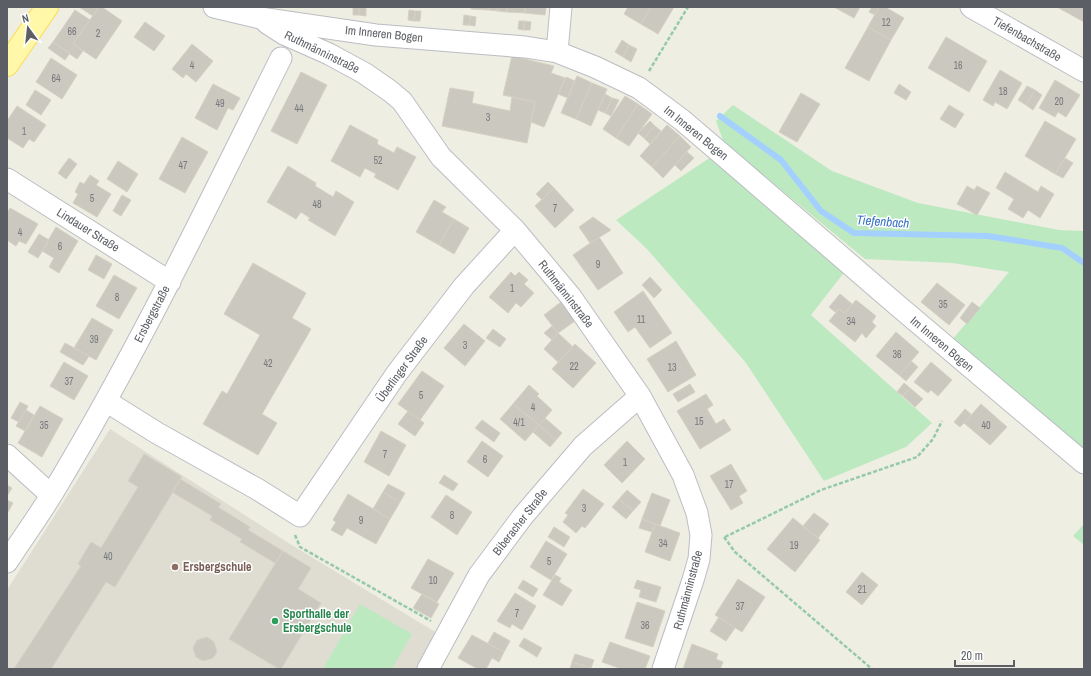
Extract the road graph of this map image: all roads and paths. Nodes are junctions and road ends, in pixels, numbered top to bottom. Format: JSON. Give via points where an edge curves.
{"nodes":[{"id":1,"x":47,"y":7,"type":"edge"},
{"id":2,"x":214,"y":7,"type":"edge"},
{"id":3,"x":561,"y":7,"type":"edge"},
{"id":4,"x":688,"y":7,"type":"edge"},
{"id":5,"x":971,"y":7,"type":"edge"},
{"id":6,"x":260,"y":18,"type":"junction"},
{"id":7,"x":557,"y":52,"type":"junction"},
{"id":8,"x":280,"y":58,"type":"dead end"},
{"id":9,"x":7,"y":65,"type":"edge"},
{"id":10,"x":1084,"y":71,"type":"edge"},
{"id":11,"x":639,"y":88,"type":"junction"},
{"id":12,"x":7,"y":179,"type":"edge"},
{"id":13,"x":515,"y":230,"type":"junction"},
{"id":14,"x":170,"y":282,"type":"junction"},
{"id":15,"x":640,"y":396,"type":"junction"},
{"id":16,"x":106,"y":401,"type":"junction"},
{"id":17,"x":942,"y":421,"type":"dead end"},
{"id":18,"x":7,"y":455,"type":"edge"},
{"id":19,"x":1084,"y":462,"type":"edge"},
{"id":20,"x":51,"y":495,"type":"junction"},
{"id":21,"x":300,"y":516,"type":"junction"},
{"id":22,"x":701,"y":535,"type":"junction"},
{"id":23,"x":725,"y":537,"type":"junction"},
{"id":24,"x":7,"y":562,"type":"edge"},
{"id":25,"x":448,"y":632,"type":"junction"},
{"id":26,"x":428,"y":669,"type":"edge"},
{"id":27,"x":663,"y":669,"type":"edge"},
{"id":28,"x":872,"y":669,"type":"edge"}],
"edges":[{"from":1,"to":9,"type":"main road"},
{"from":2,"to":6,"type":"street","name":"Im Inneren Bogen"},
{"from":3,"to":7,"type":"street"},
{"from":4,"to":11,"type":"path"},
{"from":5,"to":10,"type":"street","name":"Tiefenbachstraße"},
{"from":6,"to":7,"type":"street","name":"Im Inneren Bogen","via":[[376,35]]},
{"from":6,"to":13,"type":"street","name":"Ruthmänninstraße","via":[[284,34],[364,73],[390,91],[402,101],[441,157]]},
{"from":7,"to":11,"type":"street","name":"Im Inneren Bogen"},
{"from":8,"to":14,"type":"street","name":"Ersbergstraße"},
{"from":11,"to":19,"type":"street","name":"Im Inneren Bogen","via":[[737,166],[890,300]]},
{"from":12,"to":14,"type":"street","name":"Lindauer Straße"},
{"from":13,"to":15,"type":"street","name":"Ruthmänninstraße","via":[[571,297]]},
{"from":13,"to":21,"type":"street","name":"Überlinger Straße","via":[[464,286],[397,373]]},
{"from":14,"to":16,"type":"street","name":"Ersbergstraße"},
{"from":15,"to":22,"type":"street","name":"Ruthmänninstraße","via":[[683,474],[698,513]]},
{"from":15,"to":25,"type":"street","name":"Biberacher Straße","via":[[583,446],[523,516],[479,575]]},
{"from":16,"to":20,"type":"street","name":"Ersbergstraße"},
{"from":16,"to":21,"type":"street"},
{"from":17,"to":23,"type":"path","via":[[933,439],[917,457],[821,490]]},
{"from":18,"to":20,"type":"street"},
{"from":20,"to":24,"type":"street","name":"Ersbergstraße"},
{"from":21,"to":25,"type":"path","via":[[295,534],[300,547]]},
{"from":22,"to":23,"type":"path"},
{"from":22,"to":27,"type":"street","name":"Ruthmänninstraße","via":[[699,559]]},
{"from":23,"to":28,"type":"path","via":[[735,552]]},
{"from":25,"to":26,"type":"street","name":"Biberacher Straße"}]}
